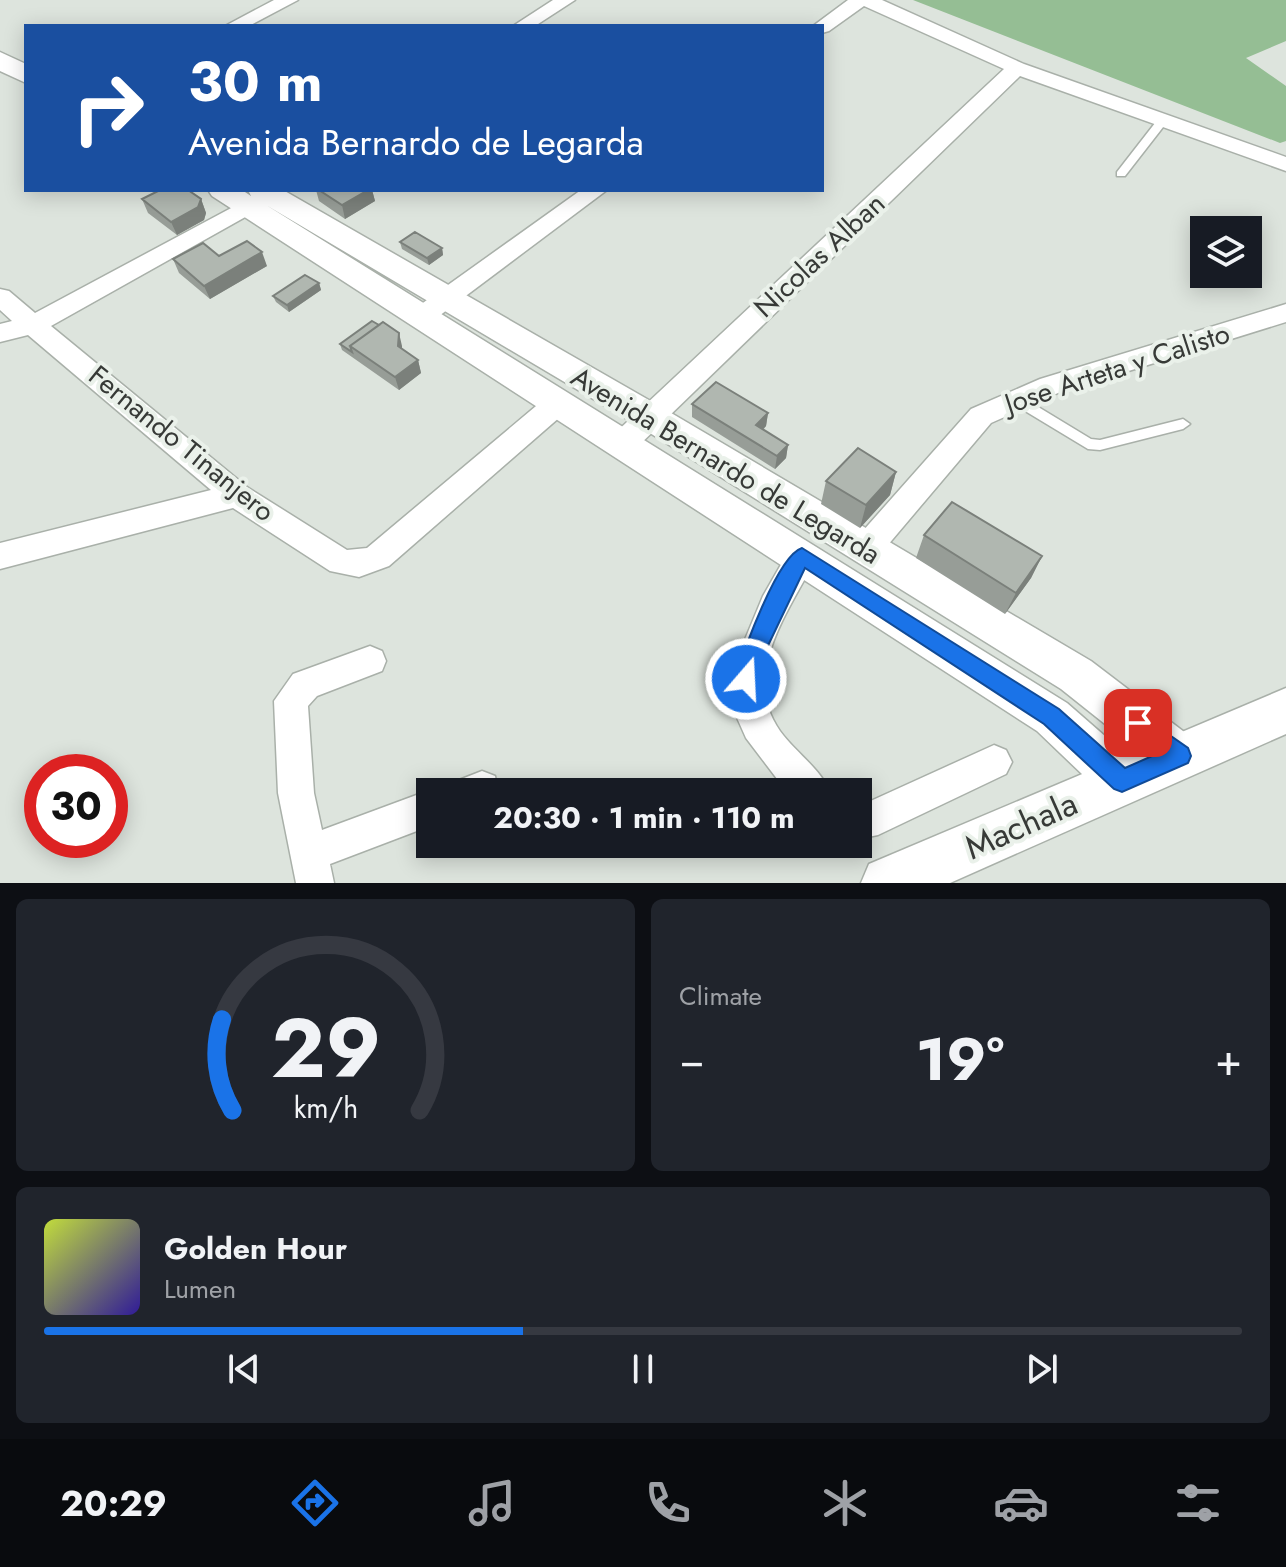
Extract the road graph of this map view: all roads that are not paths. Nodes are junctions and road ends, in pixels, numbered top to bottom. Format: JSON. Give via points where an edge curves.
{"nodes":[{"id":1,"x":289,"y":0,"type":"edge"},
{"id":2,"x":566,"y":0,"type":"edge"},
{"id":3,"x":860,"y":0,"type":"edge"},
{"id":4,"x":867,"y":0,"type":"edge"},
{"id":5,"x":238,"y":24,"type":"edge"},
{"id":6,"x":525,"y":24,"type":"edge"},
{"id":7,"x":824,"y":26,"type":"edge"},
{"id":8,"x":13,"y":49,"type":"edge"},
{"id":9,"x":1017,"y":68,"type":"junction"},
{"id":10,"x":24,"y":71,"type":"edge"},
{"id":11,"x":1163,"y":120,"type":"junction"},
{"id":12,"x":1286,"y":164,"type":"edge"},
{"id":13,"x":1121,"y":174,"type":"dead end"},
{"id":14,"x":593,"y":192,"type":"edge"},
{"id":15,"x":244,"y":195,"type":"edge"},
{"id":16,"x":0,"y":297,"type":"edge"},
{"id":17,"x":434,"y":307,"type":"junction"},
{"id":18,"x":1286,"y":313,"type":"edge"},
{"id":19,"x":35,"y":324,"type":"junction"},
{"id":20,"x":0,"y":333,"type":"edge"},
{"id":21,"x":1015,"y":398,"type":"junction"},
{"id":22,"x":558,"y":403,"type":"junction"},
{"id":23,"x":649,"y":416,"type":"junction"},
{"id":24,"x":1183,"y":424,"type":"dead end"},
{"id":25,"x":622,"y":444,"type":"junction"},
{"id":26,"x":237,"y":495,"type":"junction"},
{"id":27,"x":865,"y":550,"type":"junction"},
{"id":28,"x":0,"y":556,"type":"edge"},
{"id":29,"x":802,"y":556,"type":"junction"},
{"id":30,"x":370,"y":661,"type":"dead end"},
{"id":31,"x":1286,"y":710,"type":"edge"},
{"id":32,"x":1180,"y":756,"type":"junction"},
{"id":33,"x":994,"y":762,"type":"dead end"},
{"id":34,"x":797,"y":778,"type":"edge"},
{"id":35,"x":1122,"y":781,"type":"junction"},
{"id":36,"x":416,"y":815,"type":"edge"},
{"id":37,"x":872,"y":819,"type":"edge"},
{"id":38,"x":312,"y":868,"type":"edge"},
{"id":39,"x":888,"y":883,"type":"edge"}],
"edges":[{"from":1,"to":5,"type":"street"},
{"from":2,"to":6,"type":"street"},
{"from":3,"to":7,"type":"street"},
{"from":4,"to":9,"type":"street"},
{"from":8,"to":10,"type":"street"},
{"from":9,"to":11,"type":"street"},
{"from":9,"to":23,"type":"street","name":"Nicolas Alban"},
{"from":11,"to":12,"type":"street"},
{"from":11,"to":13,"type":"lane"},
{"from":14,"to":17,"type":"street"},
{"from":15,"to":17,"type":"street","name":"Avenida Bernardo de Legarda"},
{"from":15,"to":19,"type":"street"},
{"from":16,"to":19,"type":"street","name":"Fernando Tinanjero"},
{"from":17,"to":22,"type":"street","name":"Avenida Bernardo de Legarda"},
{"from":17,"to":23,"type":"street","name":"Avenida Bernardo de Legarda"},
{"from":18,"to":21,"type":"street","name":"Jose Arteta y Calisto"},
{"from":19,"to":20,"type":"street"},
{"from":19,"to":26,"type":"street","name":"Fernando Tinanjero"},
{"from":21,"to":24,"type":"lane","via":[[1088,444]]},
{"from":21,"to":27,"type":"street","name":"Jose Arteta y Calisto","via":[[981,416]]},
{"from":22,"to":25,"type":"street","name":"Avenida Bernardo de Legarda"},
{"from":22,"to":26,"type":"street","name":"Fernando Tinanjero","via":[[378,557],[359,564],[341,562]]},
{"from":23,"to":25,"type":"street","name":"Nicolas Alban"},
{"from":23,"to":27,"type":"street","name":"Avenida Bernardo de Legarda"},
{"from":25,"to":29,"type":"street","name":"Avenida Bernardo de Legarda"},
{"from":26,"to":28,"type":"street"},
{"from":27,"to":32,"type":"street","name":"Avenida Bernardo de Legarda","via":[[1076,675]]},
{"from":29,"to":34,"type":"street","via":[[787,579],[746,679],[759,728]]},
{"from":29,"to":35,"type":"street","name":"Avenida Bernardo de Legarda","via":[[1052,717]]},
{"from":30,"to":38,"type":"street","via":[[305,685],[291,701],[296,793]]},
{"from":31,"to":32,"type":"main road","name":"Machala"},
{"from":32,"to":35,"type":"main road","name":"Machala"},
{"from":33,"to":37,"type":"street"},
{"from":35,"to":39,"type":"main road","name":"Machala"},
{"from":36,"to":38,"type":"street"}]}
